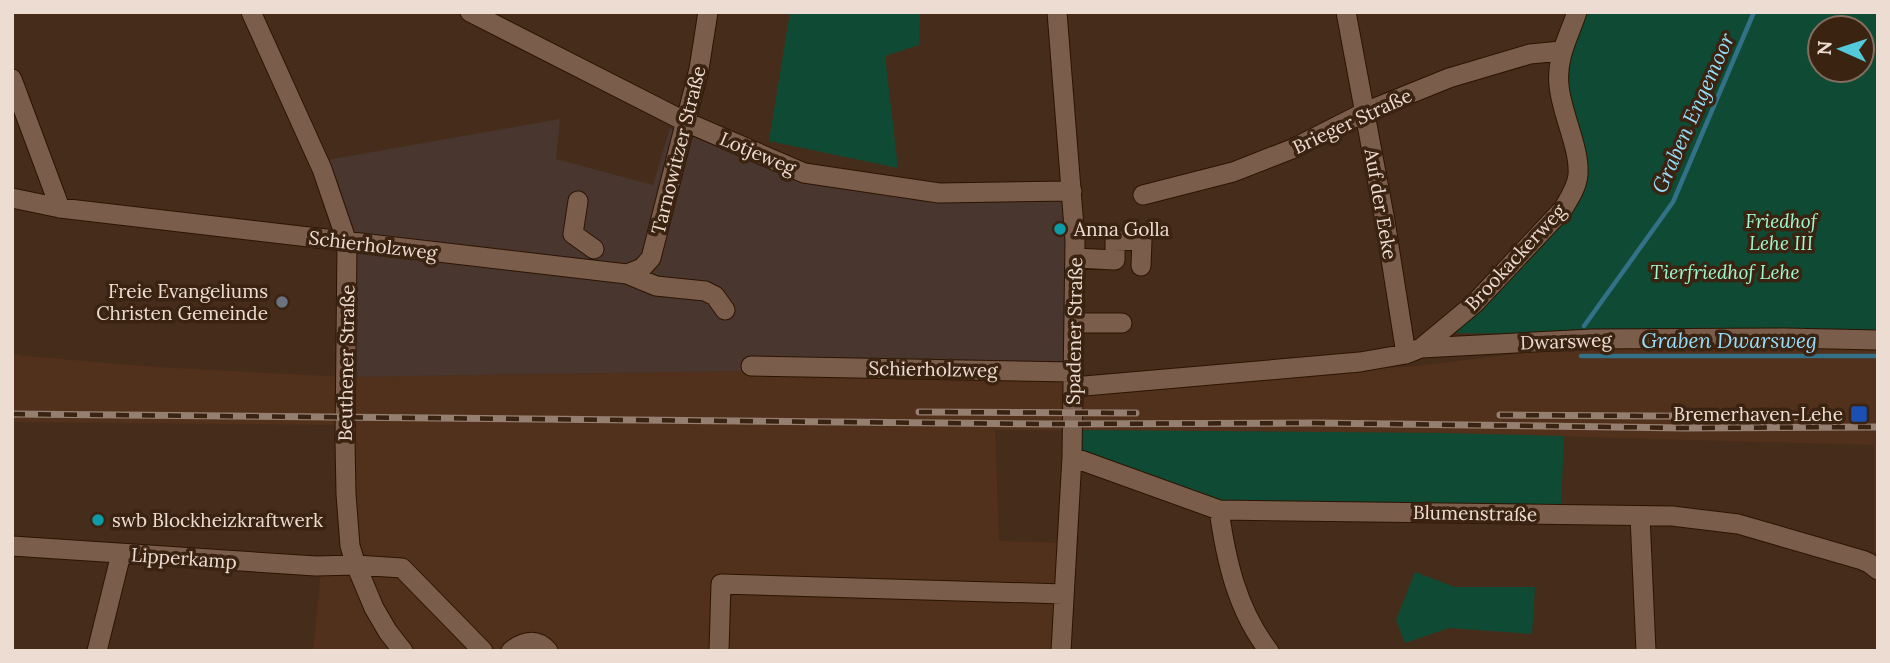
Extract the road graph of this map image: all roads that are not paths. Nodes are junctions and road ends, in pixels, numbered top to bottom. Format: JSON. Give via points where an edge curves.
{"nodes":[{"id":1,"x":251,"y":12,"type":"edge"},
{"id":2,"x":470,"y":12,"type":"edge"},
{"id":3,"x":708,"y":12,"type":"edge"},
{"id":4,"x":1057,"y":12,"type":"edge"},
{"id":5,"x":1346,"y":12,"type":"edge"},
{"id":6,"x":1577,"y":12,"type":"edge"},
{"id":7,"x":1562,"y":51,"type":"junction"},
{"id":8,"x":12,"y":79,"type":"edge"},
{"id":9,"x":1366,"y":112,"type":"junction"},
{"id":10,"x":686,"y":122,"type":"junction"},
{"id":11,"x":1072,"y":191,"type":"junction"},
{"id":12,"x":1143,"y":195,"type":"dead end"},
{"id":13,"x":12,"y":198,"type":"edge"},
{"id":14,"x":578,"y":201,"type":"dead end"},
{"id":15,"x":60,"y":208,"type":"junction"},
{"id":16,"x":347,"y":242,"type":"junction"},
{"id":17,"x":1075,"y":258,"type":"junction"},
{"id":18,"x":1141,"y":266,"type":"dead end"},
{"id":19,"x":584,"y":269,"type":"junction"},
{"id":20,"x":627,"y":274,"type":"junction"},
{"id":21,"x":725,"y":310,"type":"dead end"},
{"id":22,"x":1074,"y":323,"type":"junction"},
{"id":23,"x":1122,"y":323,"type":"dead end"},
{"id":24,"x":1878,"y":340,"type":"edge"},
{"id":25,"x":1413,"y":351,"type":"junction"},
{"id":26,"x":751,"y":366,"type":"dead end"},
{"id":27,"x":1073,"y":380,"type":"junction"},
{"id":28,"x":1072,"y":457,"type":"junction"},
{"id":29,"x":1219,"y":510,"type":"junction"},
{"id":30,"x":1640,"y":516,"type":"junction"},
{"id":31,"x":12,"y":545,"type":"edge"},
{"id":32,"x":121,"y":554,"type":"junction"},
{"id":33,"x":356,"y":565,"type":"junction"},
{"id":34,"x":1878,"y":570,"type":"edge"},
{"id":35,"x":1064,"y":594,"type":"junction"},
{"id":36,"x":97,"y":651,"type":"edge"},
{"id":37,"x":403,"y":651,"type":"edge"},
{"id":38,"x":484,"y":651,"type":"edge"},
{"id":39,"x":511,"y":651,"type":"edge"},
{"id":40,"x":548,"y":651,"type":"edge"},
{"id":41,"x":719,"y":651,"type":"edge"},
{"id":42,"x":1061,"y":651,"type":"edge"},
{"id":43,"x":1269,"y":651,"type":"edge"},
{"id":44,"x":1646,"y":651,"type":"edge"}],
"edges":[{"from":1,"to":16,"type":"street","name":"Beuthener Straße","via":[[322,169]]},
{"from":2,"to":10,"type":"street","name":"Lotjeweg"},
{"from":3,"to":10,"type":"street","name":"Tarnowitzer Straße"},
{"from":4,"to":11,"type":"street","name":"Spadener Straße"},
{"from":5,"to":9,"type":"street","name":"Auf der Eeke"},
{"from":6,"to":7,"type":"street","name":"Brookackerweg"},
{"from":7,"to":9,"type":"street","name":"Brieger Straße","via":[[1530,54],[1449,78]]},
{"from":7,"to":25,"type":"street","name":"Brookackerweg","via":[[1558,84],[1578,175],[1572,194],[1474,304]]},
{"from":8,"to":15,"type":"street"},
{"from":9,"to":12,"type":"street","name":"Brieger Straße","via":[[1234,172]]},
{"from":9,"to":25,"type":"street","name":"Auf der Eeke"},
{"from":10,"to":11,"type":"street","name":"Lotjeweg","via":[[804,173],[939,193]]},
{"from":10,"to":20,"type":"street","name":"Tarnowitzer Straße","via":[[651,258]]},
{"from":11,"to":17,"type":"street","name":"Spadener Straße"},
{"from":13,"to":15,"type":"street","name":"Schierholzweg"},
{"from":14,"to":19,"type":"street","via":[[573,234],[597,241]]},
{"from":15,"to":16,"type":"street","name":"Schierholzweg"},
{"from":16,"to":19,"type":"street","name":"Schierholzweg"},
{"from":16,"to":33,"type":"street","name":"Beuthener Straße","via":[[346,494]]},
{"from":17,"to":18,"type":"street","via":[[1115,260],[1115,241],[1142,240]]},
{"from":17,"to":22,"type":"street","name":"Spadener Straße"},
{"from":19,"to":20,"type":"street","name":"Schierholzweg"},
{"from":20,"to":21,"type":"street","name":"Schierholzweg","via":[[656,286],[705,291]]},
{"from":22,"to":23,"type":"street"},
{"from":22,"to":27,"type":"street","name":"Spadener Straße"},
{"from":24,"to":25,"type":"street","name":"Dwarsweg","via":[[1592,339]]},
{"from":25,"to":27,"type":"street","name":"Dwarsweg","via":[[1360,362]]},
{"from":26,"to":27,"type":"street","name":"Schierholzweg"},
{"from":27,"to":28,"type":"street","name":"Spadener Straße"},
{"from":28,"to":29,"type":"street","name":"Blumenstraße"},
{"from":28,"to":35,"type":"street","name":"Spadener Straße"},
{"from":29,"to":30,"type":"street","name":"Blumenstraße"},
{"from":29,"to":43,"type":"street","via":[[1236,589]]},
{"from":30,"to":34,"type":"street","name":"Blumenstraße","via":[[1738,524],[1862,560]]},
{"from":30,"to":44,"type":"street"},
{"from":31,"to":32,"type":"street","name":"Lipperkamp"},
{"from":32,"to":33,"type":"street","name":"Lipperkamp"},
{"from":32,"to":36,"type":"street"},
{"from":33,"to":37,"type":"street","name":"Beuthener Straße","via":[[374,608]]},
{"from":33,"to":38,"type":"street","name":"Lipperkamp","via":[[402,568]]},
{"from":35,"to":41,"type":"street","via":[[721,584]]},
{"from":35,"to":42,"type":"street","name":"Spadener Straße"},
{"from":39,"to":40,"type":"street","via":[[531,641]]}]}
